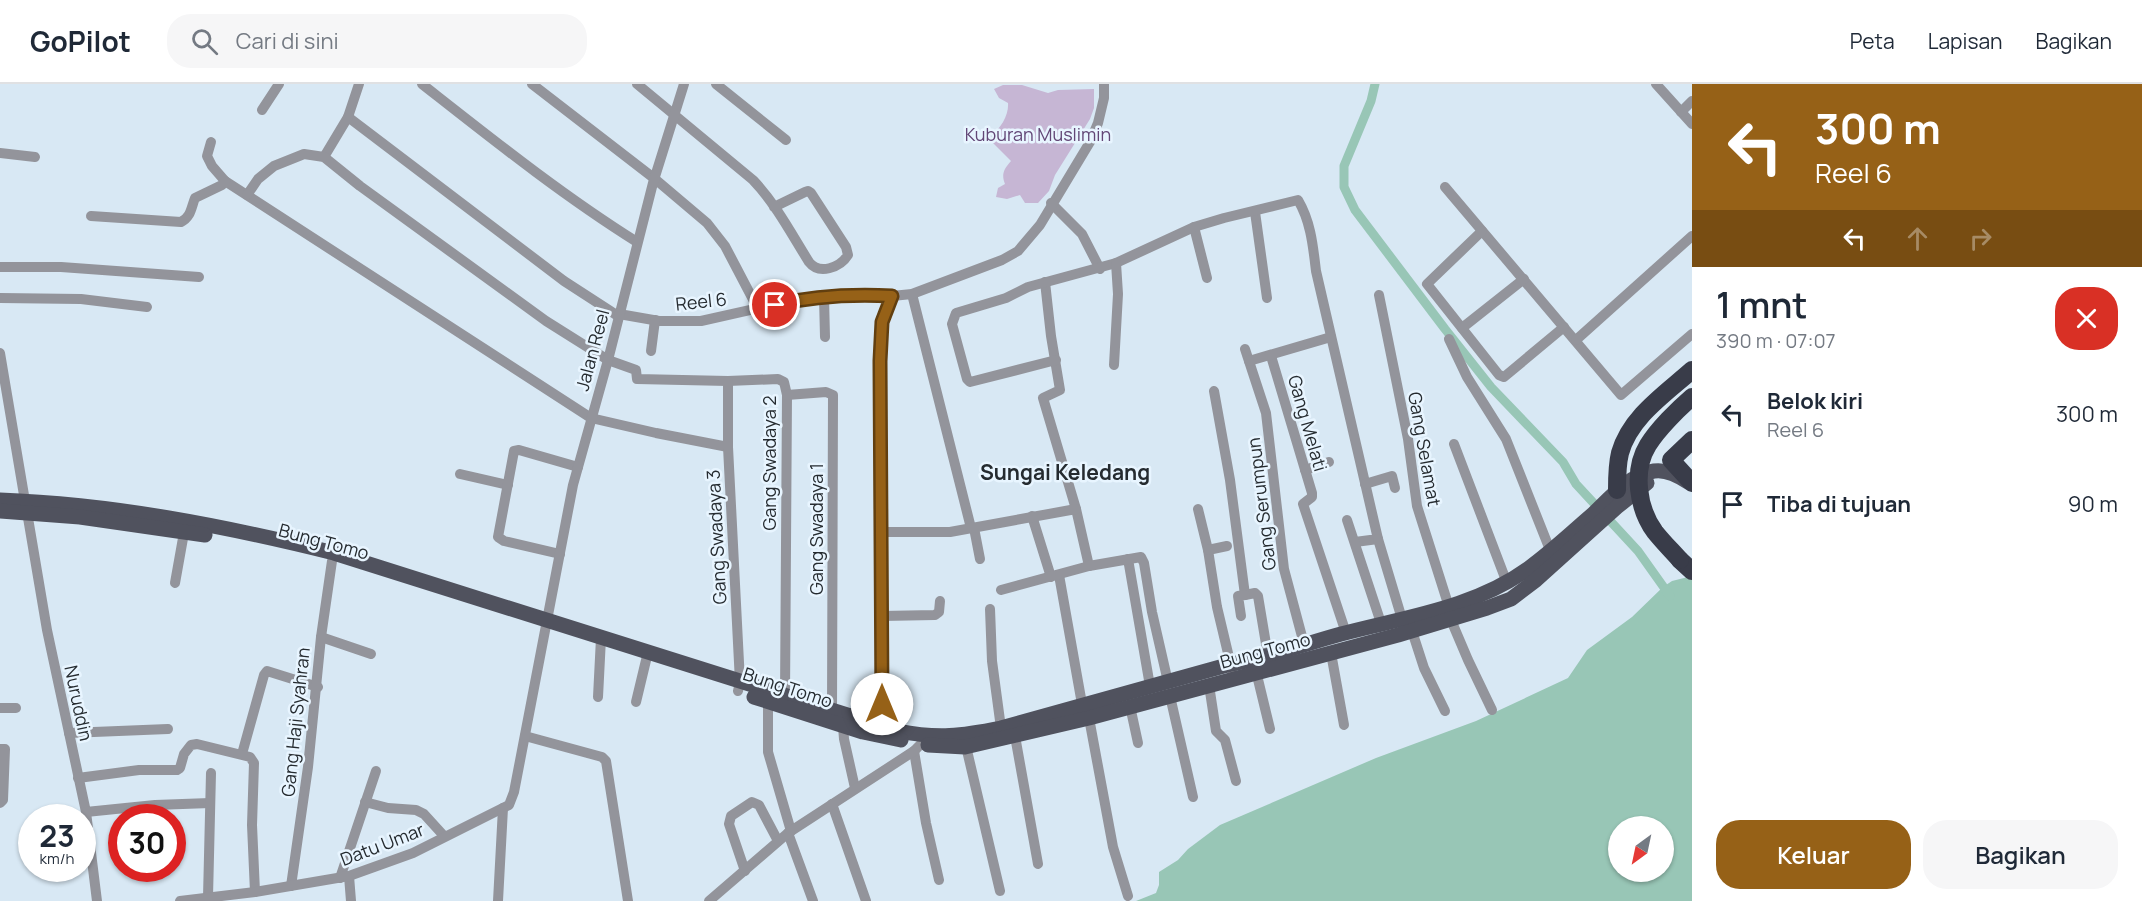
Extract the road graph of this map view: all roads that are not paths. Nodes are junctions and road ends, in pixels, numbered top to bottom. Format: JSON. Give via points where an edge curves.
{"nodes":[{"id":1,"x":279,"y":84,"type":"edge"},
{"id":2,"x":359,"y":84,"type":"edge"},
{"id":3,"x":422,"y":84,"type":"edge"},
{"id":4,"x":532,"y":84,"type":"edge"},
{"id":5,"x":637,"y":84,"type":"edge"},
{"id":6,"x":684,"y":84,"type":"edge"},
{"id":7,"x":716,"y":84,"type":"edge"},
{"id":8,"x":1104,"y":84,"type":"edge"},
{"id":9,"x":1656,"y":84,"type":"edge"},
{"id":10,"x":1692,"y":101,"type":"edge"},
{"id":11,"x":262,"y":110,"type":"dead end"},
{"id":12,"x":1681,"y":112,"type":"junction"},
{"id":13,"x":675,"y":115,"type":"junction"},
{"id":14,"x":348,"y":117,"type":"junction"},
{"id":15,"x":1692,"y":124,"type":"edge"},
{"id":16,"x":786,"y":140,"type":"dead end"},
{"id":17,"x":211,"y":142,"type":"dead end"},
{"id":18,"x":0,"y":153,"type":"edge"},
{"id":19,"x":35,"y":157,"type":"dead end"},
{"id":20,"x":324,"y":157,"type":"junction"},
{"id":21,"x":655,"y":179,"type":"junction"},
{"id":22,"x":225,"y":181,"type":"junction"},
{"id":23,"x":1444,"y":187,"type":"dead end"},
{"id":24,"x":247,"y":195,"type":"junction"},
{"id":25,"x":1052,"y":203,"type":"junction"},
{"id":26,"x":774,"y":207,"type":"junction"},
{"id":27,"x":1255,"y":212,"type":"junction"},
{"id":28,"x":91,"y":216,"type":"dead end"},
{"id":29,"x":1194,"y":227,"type":"junction"},
{"id":30,"x":1482,"y":231,"type":"junction"},
{"id":31,"x":1692,"y":236,"type":"edge"},
{"id":32,"x":637,"y":243,"type":"junction"},
{"id":33,"x":1116,"y":263,"type":"junction"},
{"id":34,"x":0,"y":267,"type":"edge"},
{"id":35,"x":1100,"y":268,"type":"junction"},
{"id":36,"x":199,"y":277,"type":"dead end"},
{"id":37,"x":1207,"y":279,"type":"dead end"},
{"id":38,"x":1524,"y":279,"type":"junction"},
{"id":39,"x":1045,"y":282,"type":"junction"},
{"id":40,"x":912,"y":294,"type":"junction"},
{"id":41,"x":1379,"y":295,"type":"dead end"},
{"id":42,"x":892,"y":296,"type":"junction"},
{"id":43,"x":824,"y":297,"type":"junction"},
{"id":44,"x":0,"y":298,"type":"edge"},
{"id":45,"x":1267,"y":298,"type":"dead end"},
{"id":46,"x":147,"y":307,"type":"dead end"},
{"id":47,"x":758,"y":309,"type":"junction"},
{"id":48,"x":619,"y":315,"type":"junction"},
{"id":49,"x":655,"y":320,"type":"junction"},
{"id":50,"x":1564,"y":327,"type":"junction"},
{"id":51,"x":1462,"y":328,"type":"junction"},
{"id":52,"x":1692,"y":334,"type":"edge"},
{"id":53,"x":825,"y":337,"type":"dead end"},
{"id":54,"x":1332,"y":337,"type":"junction"},
{"id":55,"x":1449,"y":339,"type":"dead end"},
{"id":56,"x":1576,"y":340,"type":"junction"},
{"id":57,"x":1245,"y":349,"type":"dead end"},
{"id":58,"x":651,"y":351,"type":"dead end"},
{"id":59,"x":0,"y":353,"type":"edge"},
{"id":60,"x":1271,"y":356,"type":"junction"},
{"id":61,"x":608,"y":360,"type":"junction"},
{"id":62,"x":1056,"y":360,"type":"junction"},
{"id":63,"x":1249,"y":361,"type":"junction"},
{"id":64,"x":1114,"y":365,"type":"dead end"},
{"id":65,"x":1692,"y":370,"type":"edge"},
{"id":66,"x":728,"y":381,"type":"junction"},
{"id":67,"x":1214,"y":390,"type":"dead end"},
{"id":68,"x":787,"y":395,"type":"junction"},
{"id":69,"x":1692,"y":397,"type":"edge"},
{"id":70,"x":591,"y":418,"type":"junction"},
{"id":71,"x":1692,"y":440,"type":"edge"},
{"id":72,"x":1454,"y":444,"type":"dead end"},
{"id":73,"x":728,"y":447,"type":"junction"},
{"id":74,"x":1329,"y":462,"type":"dead end"},
{"id":75,"x":1667,"y":466,"type":"junction"},
{"id":76,"x":578,"y":467,"type":"junction"},
{"id":77,"x":1305,"y":470,"type":"junction"},
{"id":78,"x":460,"y":474,"type":"dead end"},
{"id":79,"x":1365,"y":484,"type":"junction"},
{"id":80,"x":1692,"y":484,"type":"edge"},
{"id":81,"x":508,"y":485,"type":"junction"},
{"id":82,"x":1395,"y":488,"type":"dead end"},
{"id":83,"x":1617,"y":490,"type":"junction"},
{"id":84,"x":0,"y":501,"type":"edge"},
{"id":85,"x":26,"y":507,"type":"junction"},
{"id":86,"x":1076,"y":508,"type":"junction"},
{"id":87,"x":1198,"y":508,"type":"dead end"},
{"id":88,"x":0,"y":511,"type":"edge"},
{"id":89,"x":1032,"y":516,"type":"junction"},
{"id":90,"x":1347,"y":520,"type":"dead end"},
{"id":91,"x":185,"y":526,"type":"junction"},
{"id":92,"x":973,"y":528,"type":"junction"},
{"id":93,"x":882,"y":532,"type":"junction"},
{"id":94,"x":1378,"y":539,"type":"junction"},
{"id":95,"x":1355,"y":542,"type":"junction"},
{"id":96,"x":275,"y":543,"type":"junction"},
{"id":97,"x":1227,"y":546,"type":"dead end"},
{"id":98,"x":1208,"y":550,"type":"junction"},
{"id":99,"x":560,"y":554,"type":"junction"},
{"id":100,"x":1554,"y":557,"type":"junction"},
{"id":101,"x":980,"y":559,"type":"dead end"},
{"id":102,"x":1128,"y":559,"type":"junction"},
{"id":103,"x":332,"y":561,"type":"junction"},
{"id":104,"x":1686,"y":565,"type":"edge"},
{"id":105,"x":1089,"y":566,"type":"junction"},
{"id":106,"x":1055,"y":576,"type":"junction"},
{"id":107,"x":175,"y":583,"type":"dead end"},
{"id":108,"x":1507,"y":583,"type":"junction"},
{"id":109,"x":1001,"y":590,"type":"dead end"},
{"id":110,"x":1245,"y":595,"type":"junction"},
{"id":111,"x":940,"y":601,"type":"dead end"},
{"id":112,"x":990,"y":609,"type":"dead end"},
{"id":113,"x":1450,"y":613,"type":"junction"},
{"id":114,"x":882,"y":616,"type":"junction"},
{"id":115,"x":1241,"y":616,"type":"dead end"},
{"id":116,"x":1381,"y":623,"type":"junction"},
{"id":117,"x":548,"y":624,"type":"junction"},
{"id":118,"x":1407,"y":625,"type":"junction"},
{"id":119,"x":1346,"y":633,"type":"junction"},
{"id":120,"x":321,"y":637,"type":"junction"},
{"id":121,"x":600,"y":642,"type":"junction"},
{"id":122,"x":1304,"y":644,"type":"junction"},
{"id":123,"x":1331,"y":653,"type":"junction"},
{"id":124,"x":371,"y":654,"type":"dead end"},
{"id":125,"x":647,"y":656,"type":"junction"},
{"id":126,"x":1259,"y":664,"type":"junction"},
{"id":127,"x":1232,"y":672,"type":"junction"},
{"id":128,"x":1209,"y":685,"type":"junction"},
{"id":129,"x":1150,"y":686,"type":"junction"},
{"id":130,"x":318,"y":687,"type":"junction"},
{"id":131,"x":739,"y":687,"type":"junction"},
{"id":132,"x":1169,"y":689,"type":"junction"},
{"id":133,"x":785,"y":696,"type":"junction"},
{"id":134,"x":597,"y":697,"type":"dead end"},
{"id":135,"x":768,"y":701,"type":"junction"},
{"id":136,"x":636,"y":702,"type":"dead end"},
{"id":137,"x":1130,"y":706,"type":"junction"},
{"id":138,"x":0,"y":708,"type":"edge"},
{"id":139,"x":16,"y":708,"type":"dead end"},
{"id":140,"x":832,"y":710,"type":"junction"},
{"id":141,"x":1492,"y":710,"type":"dead end"},
{"id":142,"x":1445,"y":711,"type":"dead end"},
{"id":143,"x":1083,"y":712,"type":"junction"},
{"id":144,"x":1344,"y":725,"type":"dead end"},
{"id":145,"x":843,"y":726,"type":"junction"},
{"id":146,"x":882,"y":726,"type":"junction"},
{"id":147,"x":1001,"y":728,"type":"junction"},
{"id":148,"x":168,"y":729,"type":"dead end"},
{"id":149,"x":1270,"y":729,"type":"dead end"},
{"id":150,"x":69,"y":733,"type":"junction"},
{"id":151,"x":525,"y":736,"type":"junction"},
{"id":152,"x":1015,"y":736,"type":"junction"},
{"id":153,"x":965,"y":741,"type":"junction"},
{"id":154,"x":1138,"y":743,"type":"dead end"},
{"id":155,"x":920,"y":744,"type":"junction"},
{"id":156,"x":3,"y":749,"type":"edge"},
{"id":157,"x":242,"y":754,"type":"junction"},
{"id":158,"x":376,"y":771,"type":"dead end"},
{"id":159,"x":211,"y":773,"type":"dead end"},
{"id":160,"x":78,"y":778,"type":"junction"},
{"id":161,"x":1236,"y":781,"type":"dead end"},
{"id":162,"x":855,"y":788,"type":"junction"},
{"id":163,"x":1193,"y":797,"type":"dead end"},
{"id":164,"x":513,"y":799,"type":"joint"},
{"id":165,"x":365,"y":802,"type":"junction"},
{"id":166,"x":0,"y":803,"type":"edge"},
{"id":167,"x":210,"y":803,"type":"junction"},
{"id":168,"x":84,"y":804,"type":"edge"},
{"id":169,"x":832,"y":804,"type":"junction"},
{"id":170,"x":503,"y":808,"type":"junction"},
{"id":171,"x":96,"y":811,"type":"edge"},
{"id":172,"x":789,"y":832,"type":"junction"},
{"id":173,"x":444,"y":836,"type":"junction"},
{"id":174,"x":778,"y":841,"type":"junction"},
{"id":175,"x":1038,"y":864,"type":"dead end"},
{"id":176,"x":745,"y":871,"type":"junction"},
{"id":177,"x":345,"y":877,"type":"junction"},
{"id":178,"x":939,"y":880,"type":"dead end"},
{"id":179,"x":95,"y":882,"type":"edge"},
{"id":180,"x":291,"y":886,"type":"junction"},
{"id":181,"x":1000,"y":891,"type":"dead end"},
{"id":182,"x":253,"y":895,"type":"edge"},
{"id":183,"x":1128,"y":896,"type":"dead end"},
{"id":184,"x":208,"y":897,"type":"junction"},
{"id":185,"x":194,"y":900,"type":"edge"},
{"id":186,"x":97,"y":901,"type":"edge"},
{"id":187,"x":180,"y":901,"type":"edge"},
{"id":188,"x":351,"y":901,"type":"edge"},
{"id":189,"x":498,"y":901,"type":"edge"},
{"id":190,"x":628,"y":901,"type":"edge"},
{"id":191,"x":709,"y":901,"type":"edge"},
{"id":192,"x":813,"y":901,"type":"edge"},
{"id":193,"x":866,"y":901,"type":"edge"}],
"edges":[{"from":1,"to":11,"type":"street"},
{"from":2,"to":14,"type":"street"},
{"from":3,"to":32,"type":"street","via":[[598,218]]},
{"from":4,"to":21,"type":"street"},
{"from":5,"to":13,"type":"street"},
{"from":6,"to":13,"type":"street","name":"Jalan Reel"},
{"from":7,"to":16,"type":"street"},
{"from":8,"to":25,"type":"street","name":"Reel 6","via":[[1098,123],[1090,142]]},
{"from":9,"to":12,"type":"street"},
{"from":10,"to":12,"type":"street"},
{"from":12,"to":15,"type":"street"},
{"from":13,"to":21,"type":"street","name":"Jalan Reel"},
{"from":13,"to":26,"type":"street","via":[[753,180]]},
{"from":14,"to":20,"type":"street"},
{"from":14,"to":48,"type":"street","via":[[564,281]]},
{"from":17,"to":22,"type":"street","via":[[207,156]]},
{"from":18,"to":19,"type":"street"},
{"from":20,"to":24,"type":"street","via":[[303,154],[274,166]]},
{"from":20,"to":61,"type":"street","via":[[537,314]]},
{"from":21,"to":32,"type":"street","name":"Jalan Reel"},
{"from":21,"to":47,"type":"street","via":[[707,223],[725,246]]},
{"from":22,"to":24,"type":"street"},
{"from":22,"to":28,"type":"street","via":[[195,198],[189,217],[181,222]]},
{"from":23,"to":30,"type":"street"},
{"from":24,"to":70,"type":"street"},
{"from":25,"to":35,"type":"street","via":[[1082,234]]},
{"from":25,"to":40,"type":"street","name":"Reel 6","via":[[1018,251]]},
{"from":26,"to":26,"type":"street","via":[[805,192],[811,193],[846,247],[846,259],[829,268],[813,267]]},
{"from":27,"to":29,"type":"street"},
{"from":27,"to":45,"type":"street"},
{"from":27,"to":54,"type":"street","via":[[1298,200],[1311,233]]},
{"from":29,"to":33,"type":"street"},
{"from":29,"to":37,"type":"street"},
{"from":30,"to":38,"type":"street"},
{"from":30,"to":51,"type":"street","via":[[1427,284]]},
{"from":31,"to":56,"type":"street"},
{"from":32,"to":48,"type":"street","name":"Jalan Reel"},
{"from":33,"to":35,"type":"street"},
{"from":33,"to":64,"type":"street"},
{"from":34,"to":36,"type":"street","via":[[61,267]]},
{"from":35,"to":39,"type":"street"},
{"from":38,"to":50,"type":"street"},
{"from":38,"to":51,"type":"street"},
{"from":39,"to":62,"type":"street"},
{"from":39,"to":62,"type":"street","via":[[956,313],[952,324],[970,382]]},
{"from":40,"to":42,"type":"street","name":"Reel 6"},
{"from":40,"to":92,"type":"street"},
{"from":41,"to":113,"type":"street","name":"Gang Selamat","via":[[1408,439],[1417,506]]},
{"from":42,"to":43,"type":"street","name":"Reel 6"},
{"from":42,"to":93,"type":"street","via":[[882,322],[880,361]]},
{"from":43,"to":47,"type":"street","name":"Reel 6"},
{"from":43,"to":53,"type":"street"},
{"from":44,"to":46,"type":"street","via":[[81,299]]},
{"from":47,"to":49,"type":"street","name":"Reel 6","via":[[701,321]]},
{"from":48,"to":49,"type":"street","name":"Reel 6"},
{"from":48,"to":61,"type":"street","name":"Jalan Reel"},
{"from":49,"to":58,"type":"street"},
{"from":50,"to":51,"type":"street","via":[[1504,377]]},
{"from":50,"to":56,"type":"street"},
{"from":52,"to":56,"type":"street","via":[[1621,395]]},
{"from":54,"to":60,"type":"street"},
{"from":54,"to":79,"type":"street"},
{"from":55,"to":100,"type":"street","via":[[1506,439]]},
{"from":57,"to":63,"type":"street","name":"Gang Serumpun"},
{"from":59,"to":85,"type":"street","name":"Nuruddin"},
{"from":60,"to":63,"type":"street"},
{"from":60,"to":77,"type":"street","name":"Gang Melati"},
{"from":61,"to":66,"type":"street","name":"Gang Swadaya 2","via":[[636,370],[637,380]]},
{"from":61,"to":70,"type":"street","name":"Jalan Reel"},
{"from":62,"to":86,"type":"street","via":[[1060,390],[1043,398]]},
{"from":63,"to":122,"type":"street","name":"Gang Serumpun","via":[[1266,413],[1284,569]]},
{"from":65,"to":83,"type":"highway","via":[[1636,421],[1620,454]]},
{"from":66,"to":68,"type":"street","name":"Gang Swadaya 2","via":[[778,379],[785,383]]},
{"from":66,"to":73,"type":"street","name":"Gang Swadaya 3"},
{"from":67,"to":110,"type":"street"},
{"from":68,"to":133,"type":"street","name":"Gang Swadaya 2"},
{"from":68,"to":140,"type":"street","name":"Gang Swadaya 1","via":[[833,395]]},
{"from":69,"to":104,"type":"highway","bridge":true,"via":[[1648,445],[1639,482],[1641,504],[1654,531]]},
{"from":70,"to":73,"type":"street"},
{"from":70,"to":76,"type":"street","name":"Jalan Reel"},
{"from":71,"to":75,"type":"highway"},
{"from":72,"to":108,"type":"street"},
{"from":73,"to":131,"type":"street","name":"Gang Swadaya 3"},
{"from":74,"to":77,"type":"street"},
{"from":75,"to":80,"type":"highway"},
{"from":75,"to":83,"type":"main road","name":"Bung Tomo"},
{"from":75,"to":100,"type":"main road","name":"Bung Tomo"},
{"from":76,"to":81,"type":"street","via":[[517,450]]},
{"from":76,"to":99,"type":"street","name":"Jalan Reel"},
{"from":77,"to":119,"type":"street","name":"Gang Melati","via":[[1312,497],[1303,504]]},
{"from":78,"to":81,"type":"street"},
{"from":79,"to":82,"type":"street","via":[[1392,476]]},
{"from":79,"to":94,"type":"street"},
{"from":81,"to":99,"type":"street","via":[[500,539]]},
{"from":83,"to":100,"type":"main road","name":"Bung Tomo"},
{"from":84,"to":85,"type":"main road","name":"Bung Tomo"},
{"from":85,"to":88,"type":"main road","name":"Bung Tomo"},
{"from":85,"to":91,"type":"main road","name":"Bung Tomo","via":[[80,517]]},
{"from":85,"to":150,"type":"street","name":"Nuruddin"},
{"from":86,"to":89,"type":"street"},
{"from":86,"to":105,"type":"street"},
{"from":87,"to":98,"type":"street"},
{"from":89,"to":92,"type":"street"},
{"from":89,"to":106,"type":"street"},
{"from":90,"to":95,"type":"street"},
{"from":91,"to":96,"type":"main road","name":"Bung Tomo"},
{"from":91,"to":107,"type":"street"},
{"from":92,"to":93,"type":"street"},
{"from":92,"to":101,"type":"street"},
{"from":93,"to":114,"type":"street"},
{"from":94,"to":95,"type":"street"},
{"from":94,"to":118,"type":"street"},
{"from":95,"to":116,"type":"street"},
{"from":96,"to":103,"type":"main road","name":"Bung Tomo"},
{"from":96,"to":117,"type":"main road","name":"Bung Tomo","via":[[334,553]]},
{"from":97,"to":98,"type":"street"},
{"from":98,"to":127,"type":"street"},
{"from":99,"to":117,"type":"street","name":"Jalan Reel"},
{"from":100,"to":108,"type":"main road","name":"Bung Tomo"},
{"from":100,"to":113,"type":"main road","name":"Bung Tomo","via":[[1511,599]]},
{"from":102,"to":105,"type":"street"},
{"from":102,"to":129,"type":"street"},
{"from":102,"to":132,"type":"street","via":[[1141,557],[1144,563]]},
{"from":103,"to":117,"type":"main road","name":"Bung Tomo"},
{"from":103,"to":120,"type":"street","name":"Gang Haji Syahran"},
{"from":105,"to":106,"type":"street"},
{"from":106,"to":109,"type":"street"},
{"from":106,"to":143,"type":"street"},
{"from":108,"to":113,"type":"main road","name":"Bung Tomo"},
{"from":110,"to":115,"type":"street","via":[[1238,597]]},
{"from":110,"to":126,"type":"street","via":[[1258,596]]},
{"from":111,"to":114,"type":"street","via":[[935,615]]},
{"from":112,"to":147,"type":"street"},
{"from":113,"to":118,"type":"main road","name":"Bung Tomo"},
{"from":113,"to":141,"type":"street","name":"Gang Selamat"},
{"from":114,"to":146,"type":"street"},
{"from":116,"to":118,"type":"main road","name":"Bung Tomo"},
{"from":116,"to":119,"type":"main road","name":"Bung Tomo"},
{"from":117,"to":121,"type":"main road","name":"Bung Tomo"},
{"from":117,"to":151,"type":"street","name":"Jalan Reel"},
{"from":118,"to":123,"type":"main road","name":"Bung Tomo"},
{"from":118,"to":142,"type":"street"},
{"from":119,"to":122,"type":"main road","name":"Bung Tomo"},
{"from":120,"to":124,"type":"street"},
{"from":120,"to":130,"type":"street","name":"Gang Haji Syahran"},
{"from":121,"to":125,"type":"main road","name":"Bung Tomo"},
{"from":121,"to":134,"type":"street"},
{"from":122,"to":126,"type":"main road","name":"Bung Tomo"},
{"from":123,"to":126,"type":"main road","name":"Bung Tomo"},
{"from":123,"to":144,"type":"street"},
{"from":125,"to":131,"type":"main road","name":"Bung Tomo"},
{"from":125,"to":136,"type":"street"},
{"from":126,"to":127,"type":"main road","name":"Bung Tomo"},
{"from":126,"to":149,"type":"street"},
{"from":127,"to":128,"type":"main road","name":"Bung Tomo"},
{"from":127,"to":132,"type":"main road","name":"Bung Tomo"},
{"from":128,"to":132,"type":"main road","name":"Bung Tomo"},
{"from":128,"to":161,"type":"street","via":[[1216,733],[1224,740]]},
{"from":129,"to":132,"type":"main road","name":"Bung Tomo"},
{"from":129,"to":143,"type":"main road","name":"Bung Tomo"},
{"from":130,"to":157,"type":"street","via":[[267,671]]},
{"from":130,"to":180,"type":"street","name":"Gang Haji Syahran"},
{"from":131,"to":133,"type":"main road","name":"Bung Tomo"},
{"from":131,"to":135,"type":"main road","name":"Bung Tomo"},
{"from":132,"to":137,"type":"main road","name":"Bung Tomo"},
{"from":132,"to":163,"type":"street"},
{"from":133,"to":140,"type":"main road","name":"Bung Tomo"},
{"from":135,"to":145,"type":"main road","name":"Bung Tomo"},
{"from":135,"to":172,"type":"street","via":[[768,752]]},
{"from":137,"to":143,"type":"main road","name":"Bung Tomo"},
{"from":137,"to":154,"type":"street"},
{"from":138,"to":139,"type":"street"},
{"from":140,"to":146,"type":"main road","name":"Bung Tomo"},
{"from":143,"to":147,"type":"main road","name":"Bung Tomo"},
{"from":143,"to":152,"type":"main road","name":"Bung Tomo"},
{"from":143,"to":183,"type":"street"},
{"from":145,"to":155,"type":"main road","name":"Bung Tomo"},
{"from":145,"to":162,"type":"street"},
{"from":146,"to":155,"type":"main road","name":"Bung Tomo"},
{"from":147,"to":153,"type":"main road","name":"Bung Tomo"},
{"from":148,"to":150,"type":"street"},
{"from":150,"to":160,"type":"street","name":"Nuruddin"},
{"from":151,"to":164,"type":"street","name":"Jalan Reel"},
{"from":151,"to":190,"type":"street","via":[[606,761]]},
{"from":152,"to":153,"type":"main road","name":"Bung Tomo"},
{"from":152,"to":175,"type":"street"},
{"from":153,"to":155,"type":"main road","name":"Bung Tomo","via":[[940,747]]},
{"from":153,"to":181,"type":"street"},
{"from":155,"to":162,"type":"street"},
{"from":155,"to":178,"type":"street","via":[[926,823]]},
{"from":156,"to":166,"type":"street"},
{"from":157,"to":160,"type":"street","via":[[197,744],[184,754],[177,770],[139,770]]},
{"from":157,"to":182,"type":"street","via":[[254,763]]},
{"from":158,"to":165,"type":"street"},
{"from":159,"to":167,"type":"street"},
{"from":160,"to":168,"type":"street","name":"Nuruddin"},
{"from":162,"to":169,"type":"street"},
{"from":164,"to":170,"type":"street","name":"Datu Umar"},
{"from":165,"to":173,"type":"street","via":[[416,810]]},
{"from":165,"to":177,"type":"street"},
{"from":167,"to":171,"type":"street"},
{"from":167,"to":184,"type":"street"},
{"from":169,"to":172,"type":"street"},
{"from":169,"to":193,"type":"street"},
{"from":170,"to":173,"type":"street","name":"Datu Umar"},
{"from":170,"to":189,"type":"street"},
{"from":172,"to":174,"type":"street"},
{"from":172,"to":192,"type":"street"},
{"from":173,"to":177,"type":"street","name":"Datu Umar","via":[[413,853]]},
{"from":174,"to":176,"type":"street"},
{"from":174,"to":176,"type":"street","via":[[755,803],[731,816],[729,824]]},
{"from":176,"to":191,"type":"street"},
{"from":177,"to":180,"type":"street","name":"Datu Umar"},
{"from":177,"to":188,"type":"street"},
{"from":179,"to":186,"type":"street","name":"Nuruddin"},
{"from":180,"to":182,"type":"street","name":"Datu Umar"},
{"from":182,"to":184,"type":"street","name":"Datu Umar"},
{"from":184,"to":185,"type":"street","name":"Datu Umar"},
{"from":185,"to":187,"type":"street","name":"Datu Umar"}]}
